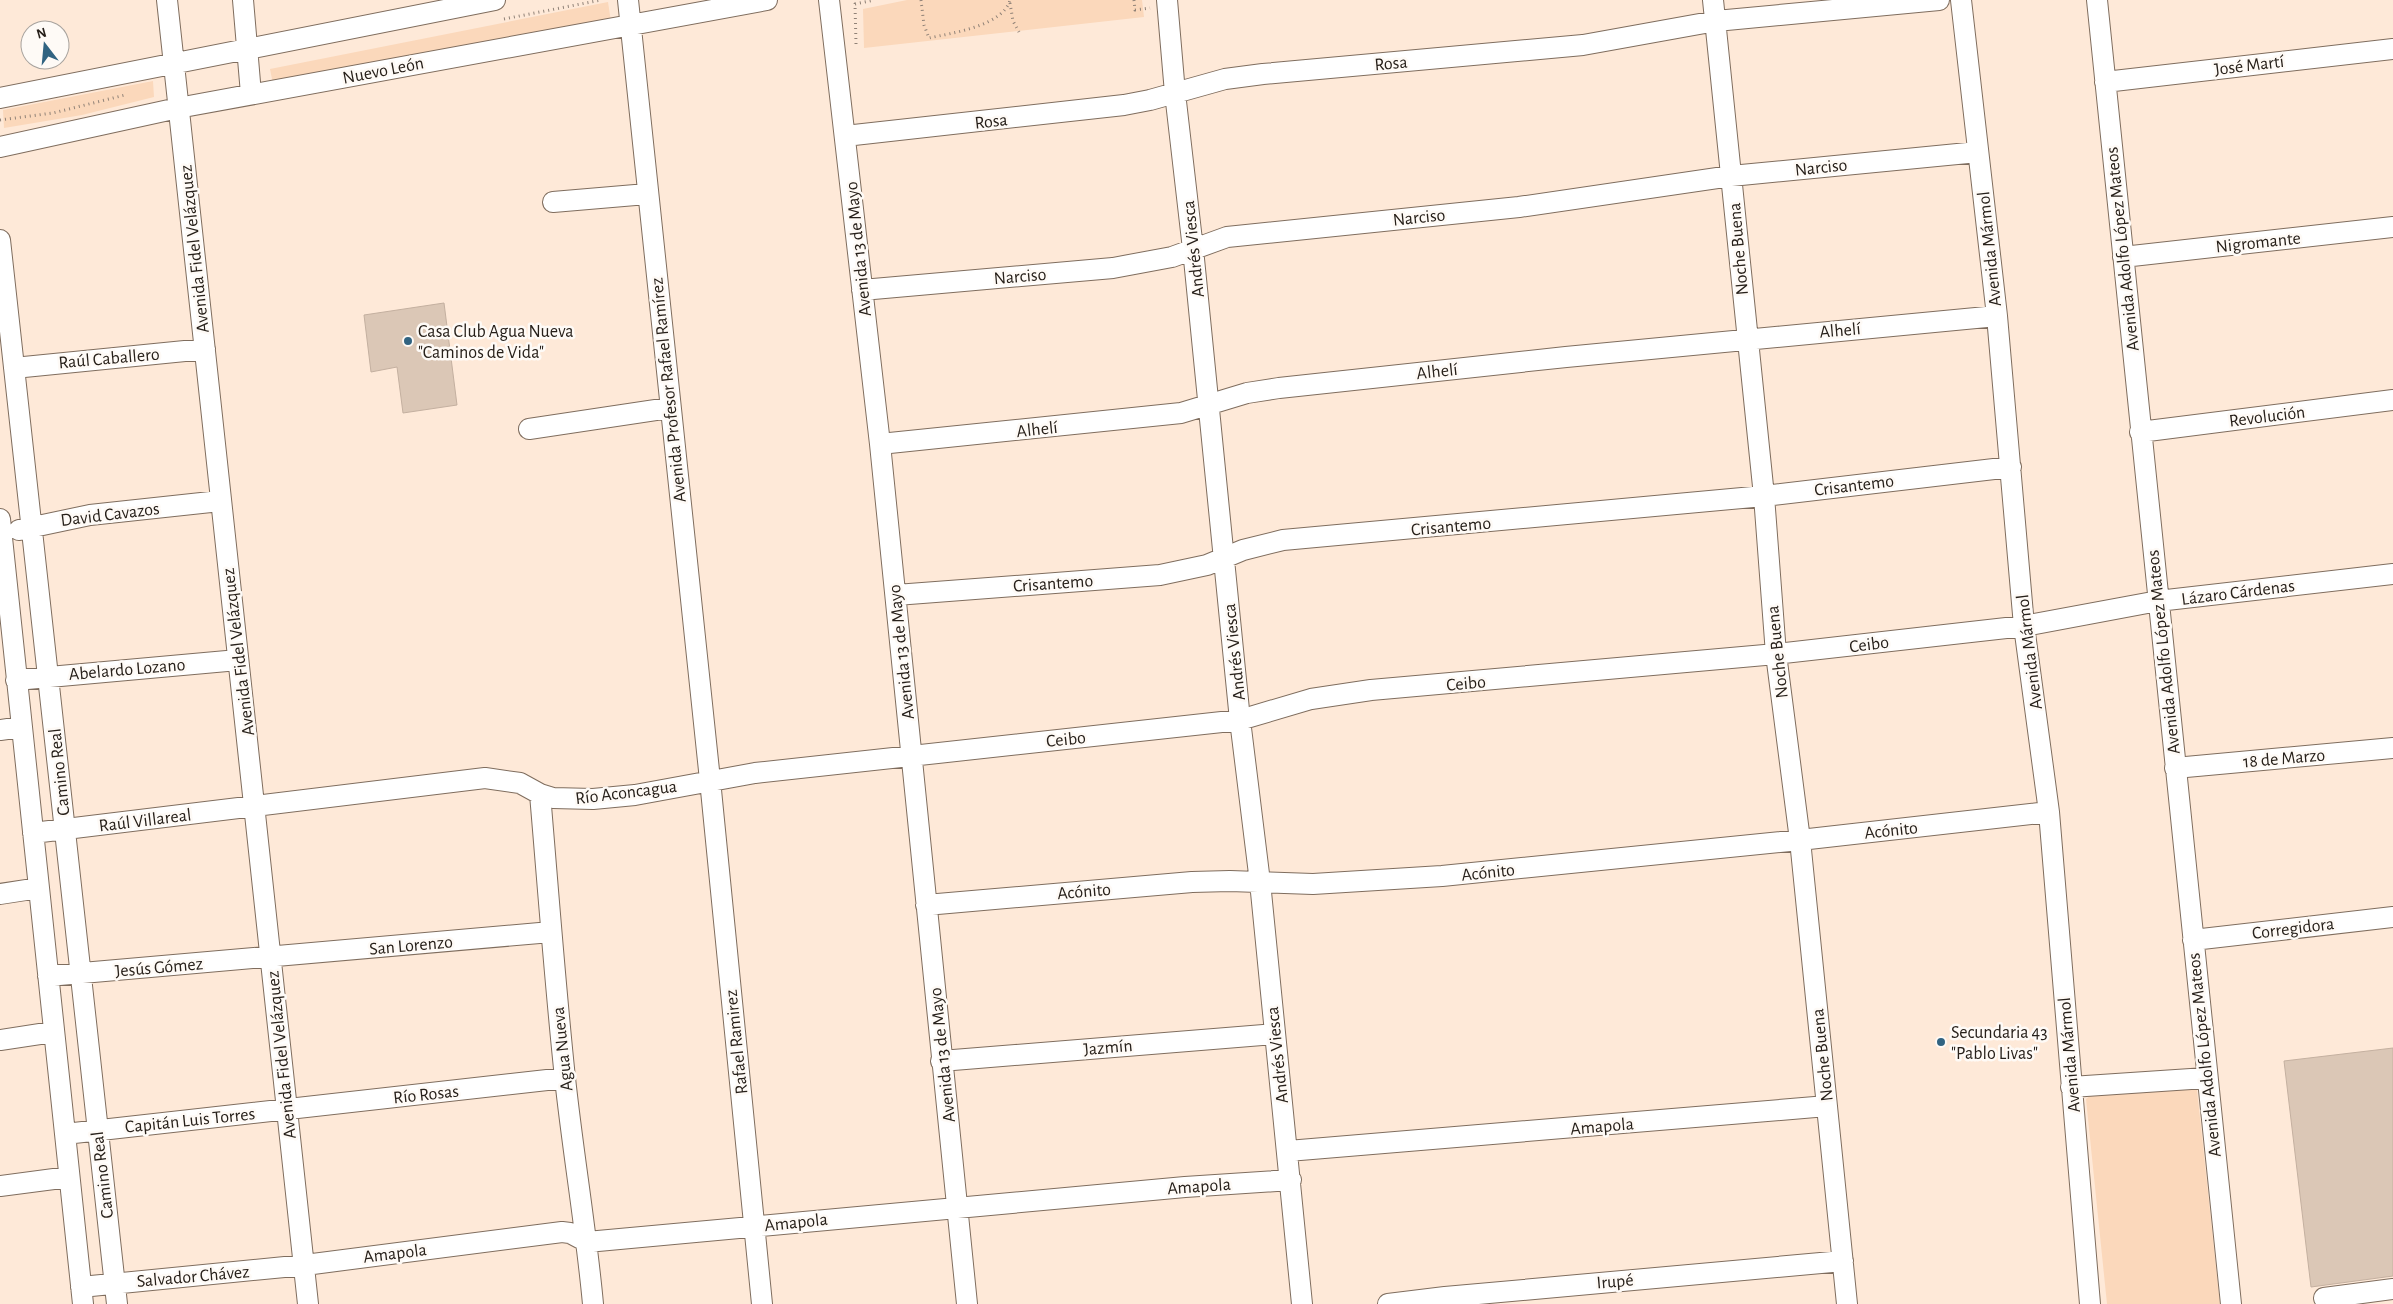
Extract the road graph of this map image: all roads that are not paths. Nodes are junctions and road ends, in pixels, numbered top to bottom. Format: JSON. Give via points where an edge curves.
{"nodes":[{"id":1,"x":167,"y":0,"type":"edge"},
{"id":2,"x":243,"y":0,"type":"edge"},
{"id":3,"x":495,"y":0,"type":"edge"},
{"id":4,"x":628,"y":0,"type":"edge"},
{"id":5,"x":767,"y":0,"type":"edge"},
{"id":6,"x":829,"y":0,"type":"edge"},
{"id":7,"x":1167,"y":0,"type":"edge"},
{"id":8,"x":1712,"y":0,"type":"edge"},
{"id":9,"x":1939,"y":0,"type":"edge"},
{"id":10,"x":1961,"y":0,"type":"edge"},
{"id":11,"x":2097,"y":0,"type":"edge"},
{"id":12,"x":1716,"y":22,"type":"junction"},
{"id":13,"x":631,"y":24,"type":"junction"},
{"id":14,"x":2393,"y":49,"type":"edge"},
{"id":15,"x":247,"y":51,"type":"junction"},
{"id":16,"x":175,"y":63,"type":"junction"},
{"id":17,"x":2105,"y":82,"type":"junction"},
{"id":18,"x":1175,"y":93,"type":"junction"},
{"id":19,"x":251,"y":94,"type":"junction"},
{"id":20,"x":0,"y":98,"type":"edge"},
{"id":21,"x":178,"y":108,"type":"junction"},
{"id":22,"x":845,"y":136,"type":"junction"},
{"id":23,"x":0,"y":147,"type":"edge"},
{"id":24,"x":1978,"y":152,"type":"junction"},
{"id":25,"x":1731,"y":176,"type":"junction"},
{"id":26,"x":647,"y":194,"type":"junction"},
{"id":27,"x":552,"y":202,"type":"dead end"},
{"id":28,"x":2393,"y":227,"type":"edge"},
{"id":29,"x":0,"y":240,"type":"edge"},
{"id":30,"x":1193,"y":249,"type":"junction"},
{"id":31,"x":2124,"y":257,"type":"junction"},
{"id":32,"x":862,"y":290,"type":"junction"},
{"id":33,"x":1997,"y":316,"type":"junction"},
{"id":34,"x":1746,"y":339,"type":"junction"},
{"id":35,"x":205,"y":349,"type":"junction"},
{"id":36,"x":14,"y":368,"type":"junction"},
{"id":37,"x":2393,"y":400,"type":"edge"},
{"id":38,"x":1209,"y":406,"type":"junction"},
{"id":39,"x":669,"y":408,"type":"junction"},
{"id":40,"x":529,"y":429,"type":"dead end"},
{"id":41,"x":2140,"y":432,"type":"junction"},
{"id":42,"x":880,"y":444,"type":"junction"},
{"id":43,"x":2011,"y":467,"type":"junction"},
{"id":44,"x":1764,"y":496,"type":"junction"},
{"id":45,"x":220,"y":501,"type":"junction"},
{"id":46,"x":30,"y":527,"type":"junction"},
{"id":47,"x":1,"y":530,"type":"edge"},
{"id":48,"x":1224,"y":557,"type":"junction"},
{"id":49,"x":2393,"y":574,"type":"edge"},
{"id":50,"x":896,"y":595,"type":"junction"},
{"id":51,"x":2158,"y":601,"type":"junction"},
{"id":52,"x":2024,"y":626,"type":"junction"},
{"id":53,"x":1776,"y":654,"type":"junction"},
{"id":54,"x":238,"y":660,"type":"junction"},
{"id":55,"x":48,"y":676,"type":"junction"},
{"id":56,"x":16,"y":680,"type":"junction"},
{"id":57,"x":1240,"y":720,"type":"junction"},
{"id":58,"x":21,"y":727,"type":"junction"},
{"id":59,"x":0,"y":730,"type":"edge"},
{"id":60,"x":2393,"y":748,"type":"edge"},
{"id":61,"x":911,"y":756,"type":"junction"},
{"id":62,"x":2175,"y":768,"type":"junction"},
{"id":63,"x":710,"y":780,"type":"junction"},
{"id":64,"x":540,"y":794,"type":"junction"},
{"id":65,"x":256,"y":806,"type":"junction"},
{"id":66,"x":2049,"y":812,"type":"junction"},
{"id":67,"x":65,"y":829,"type":"junction"},
{"id":68,"x":34,"y":833,"type":"junction"},
{"id":69,"x":1800,"y":840,"type":"junction"},
{"id":70,"x":1260,"y":882,"type":"junction"},
{"id":71,"x":39,"y":888,"type":"junction"},
{"id":72,"x":0,"y":894,"type":"edge"},
{"id":73,"x":926,"y":905,"type":"junction"},
{"id":74,"x":2393,"y":916,"type":"edge"},
{"id":75,"x":551,"y":932,"type":"junction"},
{"id":76,"x":2193,"y":940,"type":"junction"},
{"id":77,"x":270,"y":958,"type":"junction"},
{"id":78,"x":80,"y":974,"type":"junction"},
{"id":79,"x":48,"y":976,"type":"junction"},
{"id":80,"x":53,"y":1032,"type":"junction"},
{"id":81,"x":1275,"y":1034,"type":"junction"},
{"id":82,"x":0,"y":1040,"type":"edge"},
{"id":83,"x":941,"y":1061,"type":"junction"},
{"id":84,"x":565,"y":1078,"type":"junction"},
{"id":85,"x":2206,"y":1078,"type":"junction"},
{"id":86,"x":2071,"y":1087,"type":"junction"},
{"id":87,"x":1827,"y":1106,"type":"junction"},
{"id":88,"x":286,"y":1110,"type":"junction"},
{"id":89,"x":97,"y":1131,"type":"junction"},
{"id":90,"x":64,"y":1134,"type":"junction"},
{"id":91,"x":1288,"y":1152,"type":"junction"},
{"id":92,"x":69,"y":1177,"type":"junction"},
{"id":93,"x":1291,"y":1180,"type":"junction"},
{"id":94,"x":0,"y":1186,"type":"edge"},
{"id":95,"x":959,"y":1207,"type":"junction"},
{"id":96,"x":753,"y":1226,"type":"junction"},
{"id":97,"x":588,"y":1242,"type":"junction"},
{"id":98,"x":1843,"y":1261,"type":"junction"},
{"id":99,"x":304,"y":1265,"type":"junction"},
{"id":100,"x":114,"y":1283,"type":"junction"},
{"id":101,"x":2393,"y":1288,"type":"edge"},
{"id":102,"x":82,"y":1295,"type":"edge"},
{"id":103,"x":2324,"y":1298,"type":"dead end"},
{"id":104,"x":116,"y":1304,"type":"edge"},
{"id":105,"x":308,"y":1304,"type":"edge"},
{"id":106,"x":593,"y":1304,"type":"edge"},
{"id":107,"x":762,"y":1304,"type":"edge"},
{"id":108,"x":967,"y":1304,"type":"edge"},
{"id":109,"x":1302,"y":1304,"type":"edge"},
{"id":110,"x":1388,"y":1304,"type":"edge"},
{"id":111,"x":1847,"y":1304,"type":"edge"},
{"id":112,"x":2090,"y":1304,"type":"edge"},
{"id":113,"x":2231,"y":1304,"type":"edge"}],
"edges":[{"from":1,"to":16,"type":"street","name":"Avenida Fidel Velázquez"},
{"from":2,"to":15,"type":"street"},
{"from":3,"to":15,"type":"street"},
{"from":4,"to":13,"type":"street","name":"Avenida Profesor Rafael Ramírez"},
{"from":5,"to":13,"type":"street","name":"Nuevo León"},
{"from":6,"to":22,"type":"street","name":"Avenida 13 de Mayo"},
{"from":7,"to":18,"type":"street","name":"Andrés Viesca"},
{"from":8,"to":12,"type":"street","name":"Noche Buena"},
{"from":9,"to":12,"type":"street","name":"Rosa"},
{"from":10,"to":24,"type":"street","name":"Avenida Mármol"},
{"from":11,"to":17,"type":"street","name":"Avenida Adolfo López Mateos"},
{"from":12,"to":18,"type":"street","name":"Rosa","via":[[1583,45],[1225,79]]},
{"from":12,"to":25,"type":"street","name":"Noche Buena"},
{"from":13,"to":19,"type":"street","name":"Nuevo León"},
{"from":13,"to":26,"type":"street","name":"Avenida Profesor Rafael Ramírez"},
{"from":14,"to":17,"type":"street","name":"José Martí"},
{"from":15,"to":16,"type":"street"},
{"from":15,"to":19,"type":"street"},
{"from":16,"to":20,"type":"street"},
{"from":16,"to":21,"type":"street","name":"Avenida Fidel Velázquez"},
{"from":17,"to":31,"type":"street","name":"Avenida Adolfo López Mateos"},
{"from":18,"to":22,"type":"street","name":"Rosa","via":[[1115,106]]},
{"from":18,"to":30,"type":"street","name":"Andrés Viesca"},
{"from":19,"to":21,"type":"street","name":"Nuevo León"},
{"from":21,"to":23,"type":"street","name":"Nuevo León"},
{"from":21,"to":35,"type":"street","name":"Avenida Fidel Velázquez"},
{"from":22,"to":32,"type":"street","name":"Avenida 13 de Mayo"},
{"from":24,"to":25,"type":"street","name":"Narciso"},
{"from":24,"to":33,"type":"street","name":"Avenida Mármol"},
{"from":25,"to":30,"type":"street","name":"Narciso","via":[[1519,207],[1227,237]]},
{"from":25,"to":34,"type":"street","name":"Noche Buena"},
{"from":26,"to":27,"type":"street"},
{"from":26,"to":39,"type":"street","name":"Avenida Profesor Rafael Ramírez"},
{"from":28,"to":31,"type":"street","name":"Nigromante"},
{"from":29,"to":36,"type":"street","name":"Camino Real"},
{"from":30,"to":32,"type":"street","name":"Narciso","via":[[1113,268]]},
{"from":30,"to":38,"type":"street","name":"Andrés Viesca"},
{"from":31,"to":41,"type":"street","name":"Avenida Adolfo López Mateos"},
{"from":32,"to":42,"type":"street","name":"Avenida 13 de Mayo"},
{"from":33,"to":34,"type":"street","name":"Alhelí"},
{"from":33,"to":43,"type":"street","name":"Avenida Mármol"},
{"from":34,"to":38,"type":"street","name":"Alhelí","via":[[1278,388],[1247,393]]},
{"from":34,"to":44,"type":"street","name":"Noche Buena"},
{"from":35,"to":36,"type":"street","name":"Raúl Caballero"},
{"from":35,"to":45,"type":"street","name":"Avenida Fidel Velázquez"},
{"from":36,"to":46,"type":"street","name":"Camino Real"},
{"from":37,"to":41,"type":"street","name":"Revolución"},
{"from":38,"to":42,"type":"street","name":"Alhelí","via":[[1123,420]]},
{"from":38,"to":48,"type":"street","name":"Andrés Viesca"},
{"from":39,"to":40,"type":"street"},
{"from":39,"to":63,"type":"street","name":"Avenida Profesor Rafael Ramírez"},
{"from":41,"to":51,"type":"street","name":"Avenida Adolfo López Mateos"},
{"from":42,"to":50,"type":"street","name":"Avenida 13 de Mayo"},
{"from":43,"to":44,"type":"street","name":"Crisantemo"},
{"from":43,"to":52,"type":"street","name":"Avenida Mármol"},
{"from":44,"to":48,"type":"street","name":"Crisantemo","via":[[1283,540]]},
{"from":44,"to":53,"type":"street","name":"Noche Buena"},
{"from":45,"to":46,"type":"street","name":"David Cavazos","via":[[90,515]]},
{"from":45,"to":54,"type":"street","name":"Avenida Fidel Velázquez"},
{"from":46,"to":47,"type":"street","name":"David Cavazos"},
{"from":46,"to":55,"type":"street","name":"Camino Real"},
{"from":47,"to":56,"type":"street","name":"Camino Real"},
{"from":48,"to":50,"type":"street","name":"Crisantemo","via":[[1207,565],[1160,575]]},
{"from":48,"to":57,"type":"street","name":"Andrés Viesca"},
{"from":49,"to":51,"type":"street","name":"Lázaro Cárdenas"},
{"from":50,"to":61,"type":"street","name":"Avenida 13 de Mayo"},
{"from":51,"to":52,"type":"street","name":"Lázaro Cárdenas"},
{"from":51,"to":62,"type":"street","name":"Avenida Adolfo López Mateos"},
{"from":52,"to":53,"type":"street","name":"Ceibo"},
{"from":52,"to":66,"type":"street","name":"Avenida Mármol"},
{"from":53,"to":57,"type":"street","name":"Ceibo","via":[[1371,690],[1311,699]]},
{"from":53,"to":69,"type":"street","name":"Noche Buena"},
{"from":54,"to":55,"type":"street","name":"Abelardo Lozano"},
{"from":54,"to":65,"type":"street","name":"Avenida Fidel Velázquez"},
{"from":55,"to":56,"type":"street","name":"Abelardo Lozano"},
{"from":55,"to":67,"type":"street","name":"Camino Real"},
{"from":56,"to":58,"type":"street","name":"Camino Real"},
{"from":57,"to":61,"type":"street","name":"Ceibo"},
{"from":57,"to":70,"type":"street","name":"Andrés Viesca"},
{"from":58,"to":59,"type":"street"},
{"from":58,"to":68,"type":"street","name":"Camino Real"},
{"from":60,"to":62,"type":"street","name":"18 de Marzo"},
{"from":61,"to":63,"type":"street","name":"Río Aconcagua"},
{"from":61,"to":73,"type":"street","name":"Avenida 13 de Mayo"},
{"from":62,"to":76,"type":"street","name":"Avenida Adolfo López Mateos"},
{"from":63,"to":64,"type":"street","name":"Río Aconcagua","via":[[635,795],[593,799],[571,800]]},
{"from":63,"to":96,"type":"street","name":"Rafael Ramirez"},
{"from":64,"to":65,"type":"street","name":"Río Aconcagua","via":[[520,783],[485,778]]},
{"from":64,"to":75,"type":"street","name":"Agua Nueva"},
{"from":65,"to":67,"type":"street","name":"Raúl Villareal"},
{"from":65,"to":77,"type":"street","name":"Avenida Fidel Velázquez"},
{"from":66,"to":69,"type":"street","name":"Acónito"},
{"from":66,"to":86,"type":"street","name":"Avenida Mármol"},
{"from":67,"to":68,"type":"street","name":"Raúl Villareal"},
{"from":67,"to":78,"type":"street","name":"Camino Real"},
{"from":68,"to":71,"type":"street","name":"Camino Real"},
{"from":69,"to":70,"type":"street","name":"Acónito","via":[[1442,876],[1313,884]]},
{"from":69,"to":87,"type":"street","name":"Noche Buena"},
{"from":70,"to":73,"type":"street","name":"Acónito","via":[[1151,885]]},
{"from":70,"to":81,"type":"street","name":"Andrés Viesca"},
{"from":71,"to":72,"type":"street"},
{"from":71,"to":79,"type":"street","name":"Camino Real"},
{"from":73,"to":83,"type":"street","name":"Avenida 13 de Mayo"},
{"from":74,"to":76,"type":"street","name":"Corregidora"},
{"from":75,"to":77,"type":"street","name":"San Lorenzo"},
{"from":75,"to":84,"type":"street","name":"Agua Nueva"},
{"from":76,"to":85,"type":"street","name":"Avenida Adolfo López Mateos"},
{"from":77,"to":78,"type":"street","name":"Jesús Gómez"},
{"from":77,"to":88,"type":"street","name":"Avenida Fidel Velázquez"},
{"from":78,"to":79,"type":"street","name":"Jesús Gómez"},
{"from":78,"to":89,"type":"street","name":"Camino Real"},
{"from":79,"to":80,"type":"street","name":"Camino Real"},
{"from":80,"to":82,"type":"street"},
{"from":80,"to":90,"type":"street","name":"Camino Real"},
{"from":81,"to":83,"type":"street","name":"Jazmín"},
{"from":81,"to":91,"type":"street","name":"Andrés Viesca"},
{"from":83,"to":95,"type":"street","name":"Avenida 13 de Mayo"},
{"from":84,"to":88,"type":"street","name":"Río Rosas"},
{"from":84,"to":97,"type":"street","name":"Agua Nueva","via":[[578,1189]]},
{"from":85,"to":86,"type":"street"},
{"from":85,"to":113,"type":"street","name":"Avenida Adolfo López Mateos"},
{"from":86,"to":112,"type":"street","name":"Avenida Mármol"},
{"from":87,"to":91,"type":"street","name":"Amapola"},
{"from":87,"to":98,"type":"street","name":"Noche Buena"},
{"from":88,"to":89,"type":"street","name":"Capitán Luis Torres"},
{"from":88,"to":99,"type":"street","name":"Avenida Fidel Velázquez"},
{"from":89,"to":90,"type":"street","name":"Capitán Luis Torres"},
{"from":89,"to":100,"type":"street","name":"Camino Real"},
{"from":90,"to":92,"type":"street","name":"Camino Real"},
{"from":91,"to":93,"type":"street","name":"Andrés Viesca"},
{"from":92,"to":94,"type":"street"},
{"from":92,"to":102,"type":"street","name":"Camino Real"},
{"from":93,"to":95,"type":"street","name":"Amapola"},
{"from":93,"to":109,"type":"street","name":"Andrés Viesca"},
{"from":95,"to":96,"type":"street","name":"Amapola"},
{"from":95,"to":108,"type":"street","name":"Avenida 13 de Mayo"},
{"from":96,"to":97,"type":"street","name":"Amapola"},
{"from":96,"to":107,"type":"street","name":"Rafael Ramirez"},
{"from":97,"to":99,"type":"street","name":"Amapola","via":[[562,1232]]},
{"from":97,"to":106,"type":"street","name":"Agua Nueva"},
{"from":98,"to":110,"type":"street","name":"Irupé"},
{"from":98,"to":111,"type":"street","name":"Noche Buena"},
{"from":99,"to":100,"type":"street","name":"Salvador Chávez"},
{"from":99,"to":105,"type":"street","name":"Avenida Fidel Velázquez"},
{"from":100,"to":102,"type":"street","name":"Salvador Chávez"},
{"from":100,"to":104,"type":"street","name":"Camino Real"},
{"from":101,"to":103,"type":"street"}]}
